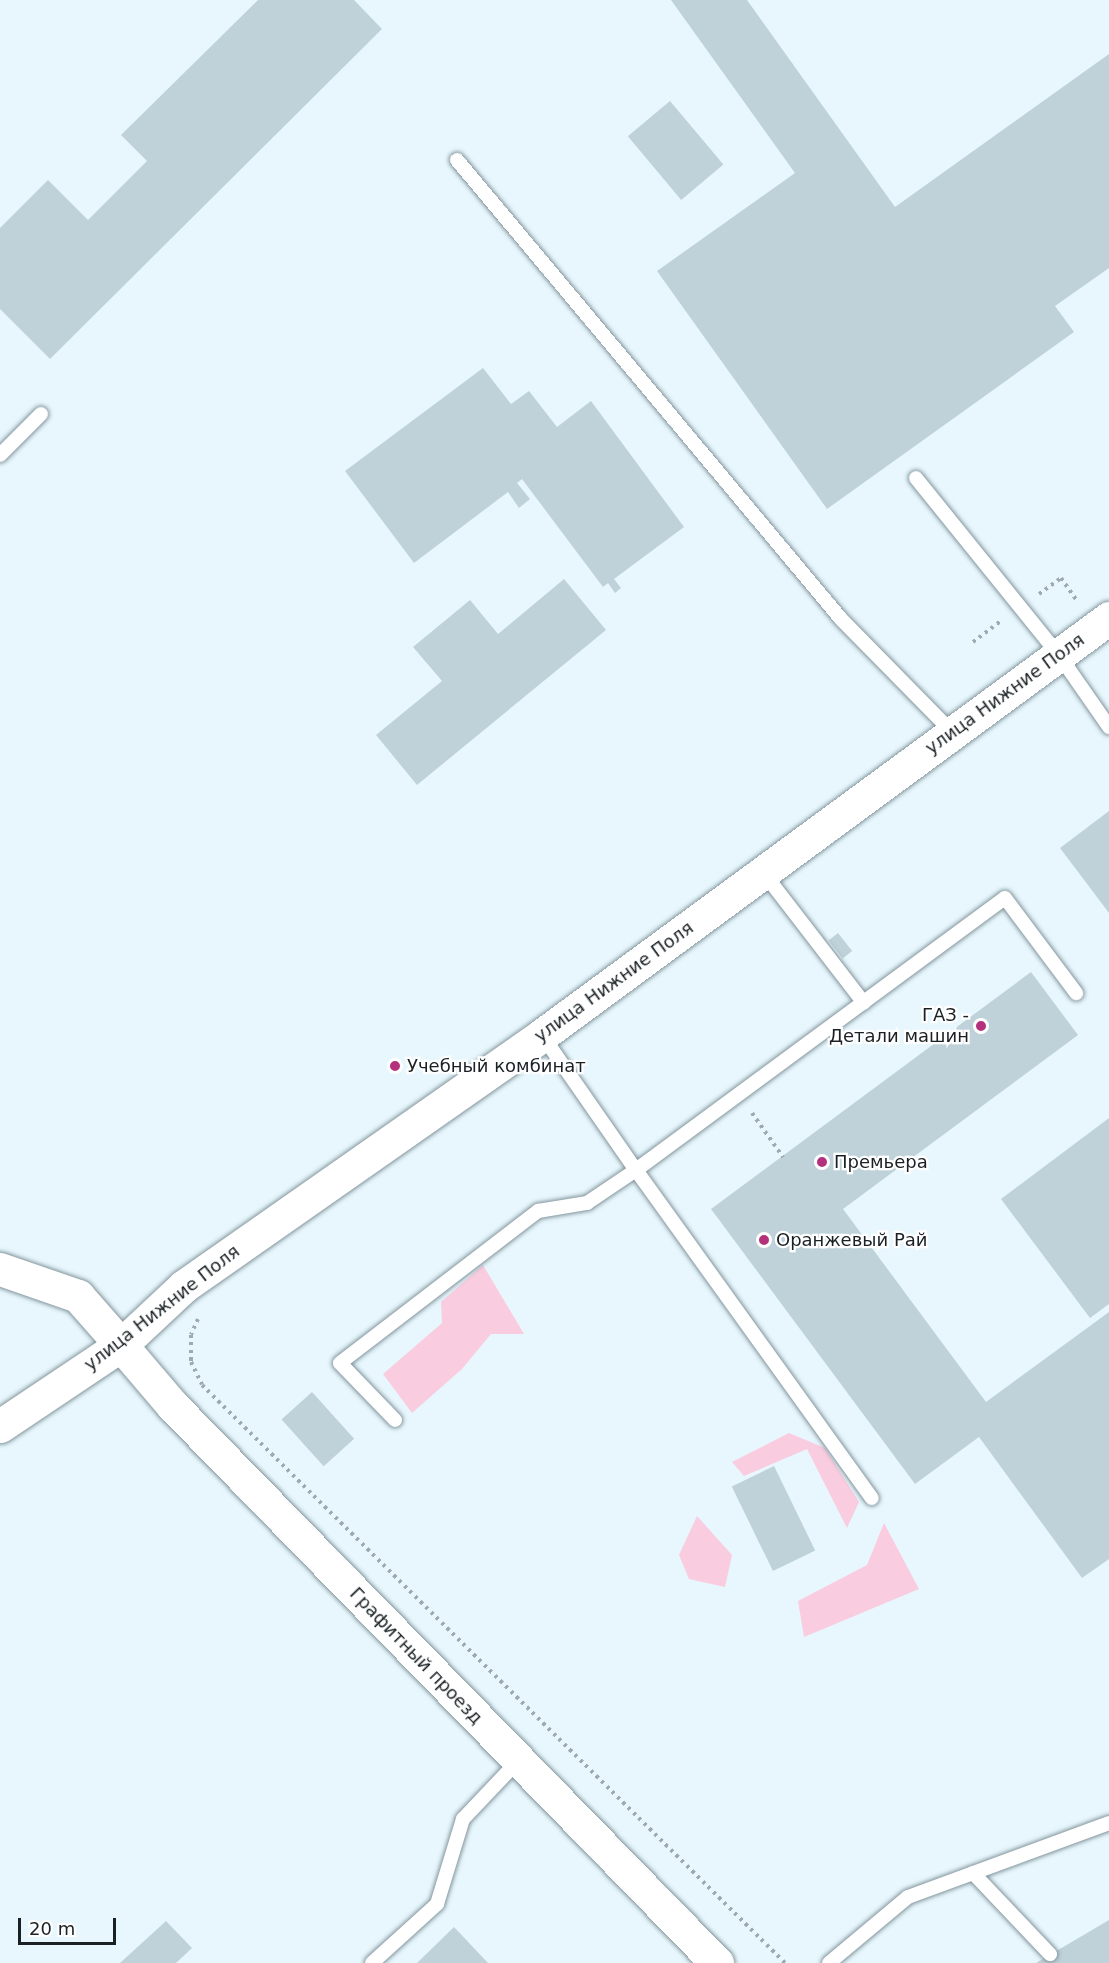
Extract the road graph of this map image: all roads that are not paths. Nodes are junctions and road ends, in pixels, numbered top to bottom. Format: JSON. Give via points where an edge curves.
{"nodes":[{"id":1,"x":457,"y":160,"type":"dead end"},
{"id":2,"x":41,"y":414,"type":"dead end"},
{"id":3,"x":0,"y":455,"type":"edge"},
{"id":4,"x":916,"y":478,"type":"dead end"},
{"id":5,"x":1109,"y":618,"type":"edge"},
{"id":6,"x":1059,"y":655,"type":"junction"},
{"id":7,"x":1109,"y":727,"type":"edge"},
{"id":8,"x":952,"y":732,"type":"junction"},
{"id":9,"x":763,"y":872,"type":"junction"},
{"id":10,"x":1076,"y":993,"type":"dead end"},
{"id":11,"x":864,"y":1003,"type":"junction"},
{"id":12,"x":543,"y":1035,"type":"junction"},
{"id":13,"x":636,"y":1170,"type":"junction"},
{"id":14,"x":0,"y":1269,"type":"edge"},
{"id":15,"x":121,"y":1345,"type":"junction"},
{"id":16,"x":395,"y":1420,"type":"dead end"},
{"id":17,"x":0,"y":1426,"type":"edge"},
{"id":18,"x":872,"y":1498,"type":"dead end"},
{"id":19,"x":518,"y":1761,"type":"junction"},
{"id":20,"x":1109,"y":1823,"type":"edge"},
{"id":21,"x":973,"y":1873,"type":"junction"},
{"id":22,"x":1050,"y":1954,"type":"dead end"},
{"id":23,"x":372,"y":1963,"type":"edge"},
{"id":24,"x":717,"y":1963,"type":"edge"},
{"id":25,"x":829,"y":1963,"type":"edge"}],
"edges":[{"from":1,"to":8,"type":"lane","via":[[841,619]]},
{"from":2,"to":3,"type":"lane"},
{"from":4,"to":6,"type":"lane"},
{"from":5,"to":6,"type":"main road","name":"улица Нижние Поля"},
{"from":6,"to":7,"type":"lane"},
{"from":6,"to":8,"type":"main road","name":"улица Нижние Поля"},
{"from":8,"to":9,"type":"main road","name":"улица Нижние Поля"},
{"from":9,"to":11,"type":"lane"},
{"from":9,"to":12,"type":"main road","name":"улица Нижние Поля"},
{"from":10,"to":11,"type":"lane","via":[[1005,898]]},
{"from":11,"to":13,"type":"lane"},
{"from":12,"to":13,"type":"lane"},
{"from":12,"to":15,"type":"main road","name":"улица Нижние Поля","via":[[184,1286]]},
{"from":13,"to":16,"type":"lane","via":[[587,1203],[538,1212],[340,1363]]},
{"from":13,"to":18,"type":"lane"},
{"from":14,"to":15,"type":"main road","name":"Графитный проезд","via":[[78,1296]]},
{"from":15,"to":17,"type":"main road","name":"улица Нижние Поля"},
{"from":15,"to":19,"type":"main road","name":"Графитный проезд","via":[[173,1406]]},
{"from":19,"to":23,"type":"lane","via":[[463,1819],[437,1904]]},
{"from":19,"to":24,"type":"main road","name":"Графитный проезд"},
{"from":20,"to":21,"type":"lane"},
{"from":21,"to":22,"type":"lane"},
{"from":21,"to":25,"type":"lane","via":[[908,1897]]}]}
